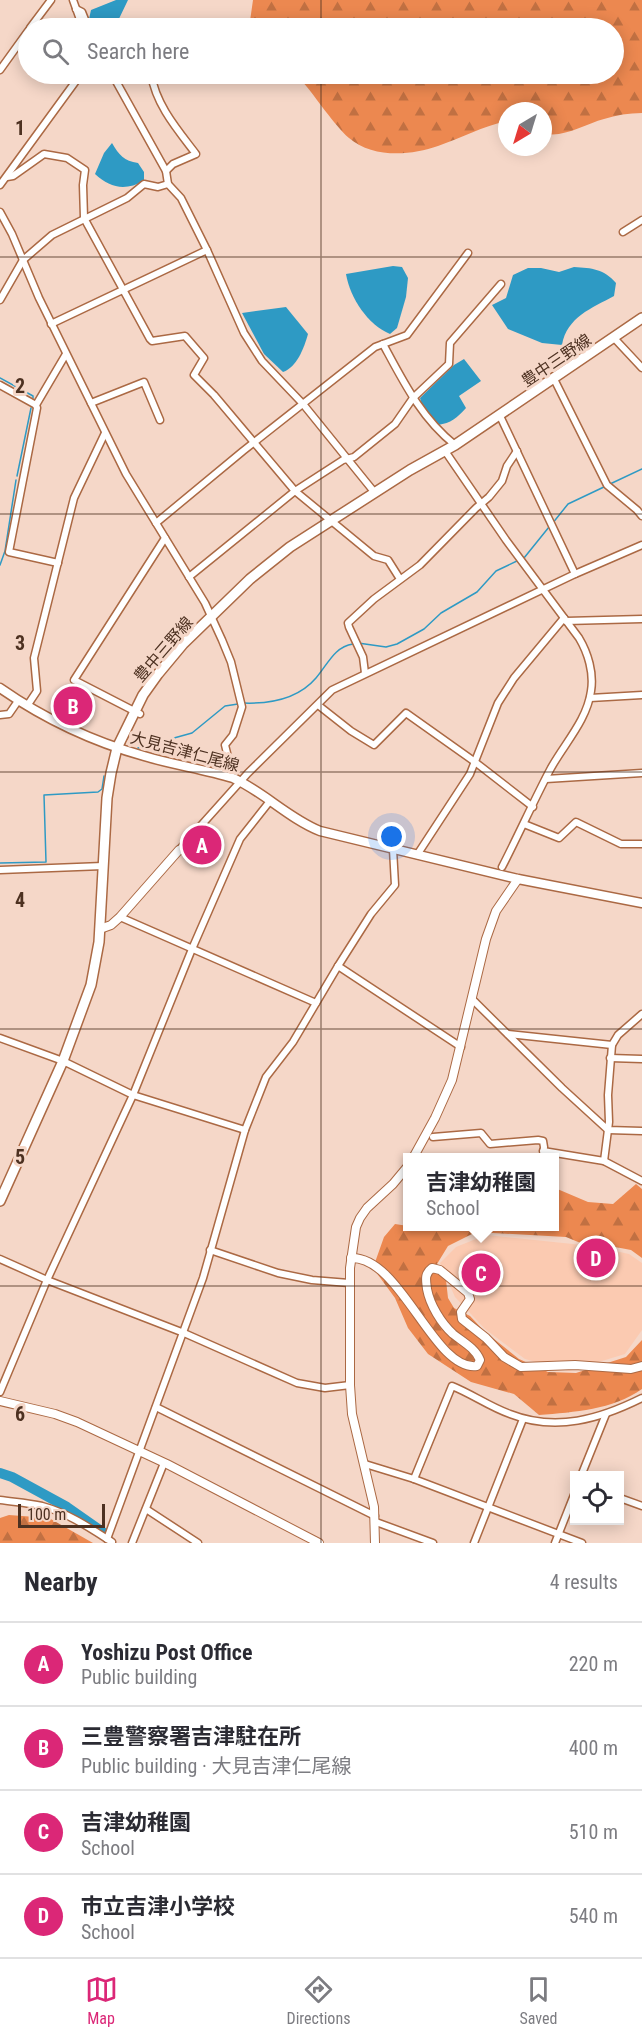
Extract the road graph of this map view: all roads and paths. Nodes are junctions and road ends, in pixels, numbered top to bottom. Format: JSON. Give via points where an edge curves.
{"nodes":[{"id":1,"x":51,"y":0,"type":"edge"},
{"id":2,"x":73,"y":0,"type":"edge"},
{"id":3,"x":76,"y":9,"type":"junction"},
{"id":4,"x":38,"y":18,"type":"edge"},
{"id":5,"x":79,"y":18,"type":"edge"},
{"id":6,"x":84,"y":18,"type":"edge"},
{"id":7,"x":18,"y":45,"type":"edge"},
{"id":8,"x":0,"y":70,"type":"edge"},
{"id":9,"x":74,"y":84,"type":"edge"},
{"id":10,"x":118,"y":84,"type":"edge"},
{"id":11,"x":154,"y":84,"type":"edge"},
{"id":12,"x":166,"y":171,"type":"junction"},
{"id":13,"x":7,"y":177,"type":"junction"},
{"id":14,"x":168,"y":184,"type":"junction"},
{"id":15,"x":0,"y":185,"type":"edge"},
{"id":16,"x":0,"y":212,"type":"edge"},
{"id":17,"x":84,"y":218,"type":"junction"},
{"id":18,"x":642,"y":220,"type":"edge"},
{"id":19,"x":623,"y":232,"type":"dead end"},
{"id":20,"x":207,"y":250,"type":"junction"},
{"id":21,"x":468,"y":253,"type":"dead end"},
{"id":22,"x":23,"y":260,"type":"junction"},
{"id":23,"x":501,"y":284,"type":"dead end"},
{"id":24,"x":123,"y":289,"type":"junction"},
{"id":25,"x":0,"y":300,"type":"edge"},
{"id":26,"x":642,"y":318,"type":"edge"},
{"id":27,"x":51,"y":324,"type":"junction"},
{"id":28,"x":614,"y":338,"type":"junction"},
{"id":29,"x":383,"y":344,"type":"junction"},
{"id":30,"x":66,"y":354,"type":"junction"},
{"id":31,"x":642,"y":368,"type":"edge"},
{"id":32,"x":554,"y":379,"type":"junction"},
{"id":33,"x":0,"y":385,"type":"edge"},
{"id":34,"x":412,"y":398,"type":"junction"},
{"id":35,"x":91,"y":402,"type":"junction"},
{"id":36,"x":36,"y":405,"type":"junction"},
{"id":37,"x":303,"y":405,"type":"junction"},
{"id":38,"x":500,"y":416,"type":"junction"},
{"id":39,"x":160,"y":420,"type":"dead end"},
{"id":40,"x":105,"y":434,"type":"junction"},
{"id":41,"x":254,"y":443,"type":"junction"},
{"id":42,"x":455,"y":445,"type":"junction"},
{"id":43,"x":445,"y":451,"type":"junction"},
{"id":44,"x":518,"y":451,"type":"junction"},
{"id":45,"x":347,"y":459,"type":"junction"},
{"id":46,"x":295,"y":491,"type":"junction"},
{"id":47,"x":376,"y":494,"type":"junction"},
{"id":48,"x":481,"y":504,"type":"junction"},
{"id":49,"x":642,"y":516,"type":"edge"},
{"id":50,"x":331,"y":520,"type":"junction"},
{"id":51,"x":156,"y":523,"type":"junction"},
{"id":52,"x":165,"y":538,"type":"junction"},
{"id":53,"x":642,"y":545,"type":"edge"},
{"id":54,"x":58,"y":563,"type":"junction"},
{"id":55,"x":575,"y":574,"type":"junction"},
{"id":56,"x":189,"y":577,"type":"junction"},
{"id":57,"x":400,"y":579,"type":"junction"},
{"id":58,"x":543,"y":590,"type":"junction"},
{"id":59,"x":212,"y":616,"type":"junction"},
{"id":60,"x":565,"y":619,"type":"junction"},
{"id":61,"x":642,"y":619,"type":"edge"},
{"id":62,"x":365,"y":673,"type":"junction"},
{"id":63,"x":0,"y":688,"type":"edge"},
{"id":64,"x":642,"y":695,"type":"edge"},
{"id":65,"x":590,"y":698,"type":"junction"},
{"id":66,"x":18,"y":701,"type":"junction"},
{"id":67,"x":318,"y":705,"type":"junction"},
{"id":68,"x":27,"y":706,"type":"junction"},
{"id":69,"x":138,"y":712,"type":"junction"},
{"id":70,"x":0,"y":715,"type":"edge"},
{"id":71,"x":117,"y":748,"type":"junction"},
{"id":72,"x":475,"y":762,"type":"junction"},
{"id":73,"x":218,"y":773,"type":"junction"},
{"id":74,"x":642,"y":773,"type":"edge"},
{"id":75,"x":546,"y":779,"type":"junction"},
{"id":76,"x":240,"y":781,"type":"junction"},
{"id":77,"x":270,"y":801,"type":"junction"},
{"id":78,"x":533,"y":807,"type":"junction"},
{"id":79,"x":524,"y":824,"type":"junction"},
{"id":80,"x":642,"y":844,"type":"edge"},
{"id":81,"x":393,"y":849,"type":"junction"},
{"id":82,"x":179,"y":850,"type":"joint"},
{"id":83,"x":417,"y":855,"type":"junction"},
{"id":84,"x":103,"y":866,"type":"junction"},
{"id":85,"x":501,"y":867,"type":"dead end"},
{"id":86,"x":0,"y":870,"type":"edge"},
{"id":87,"x":518,"y":879,"type":"junction"},
{"id":88,"x":642,"y":903,"type":"edge"},
{"id":89,"x":120,"y":917,"type":"junction"},
{"id":90,"x":100,"y":929,"type":"junction"},
{"id":91,"x":192,"y":950,"type":"junction"},
{"id":92,"x":338,"y":966,"type":"junction"},
{"id":93,"x":472,"y":999,"type":"junction"},
{"id":94,"x":316,"y":1003,"type":"junction"},
{"id":95,"x":642,"y":1014,"type":"edge"},
{"id":96,"x":508,"y":1034,"type":"junction"},
{"id":97,"x":0,"y":1038,"type":"edge"},
{"id":98,"x":612,"y":1046,"type":"junction"},
{"id":99,"x":461,"y":1047,"type":"junction"},
{"id":100,"x":610,"y":1058,"type":"junction"},
{"id":101,"x":642,"y":1059,"type":"edge"},
{"id":102,"x":63,"y":1062,"type":"junction"},
{"id":103,"x":133,"y":1095,"type":"junction"},
{"id":104,"x":245,"y":1130,"type":"junction"},
{"id":105,"x":608,"y":1130,"type":"junction"},
{"id":106,"x":642,"y":1131,"type":"edge"},
{"id":107,"x":434,"y":1137,"type":"dead end"},
{"id":108,"x":416,"y":1153,"type":"edge"},
{"id":109,"x":543,"y":1153,"type":"edge"},
{"id":110,"x":559,"y":1156,"type":"edge"},
{"id":111,"x":604,"y":1161,"type":"junction"},
{"id":112,"x":403,"y":1172,"type":"edge"},
{"id":113,"x":642,"y":1181,"type":"edge"},
{"id":114,"x":0,"y":1201,"type":"edge"},
{"id":115,"x":210,"y":1250,"type":"junction"},
{"id":116,"x":351,"y":1258,"type":"junction"},
{"id":117,"x":0,"y":1259,"type":"edge"},
{"id":118,"x":47,"y":1280,"type":"junction"},
{"id":119,"x":349,"y":1283,"type":"junction"},
{"id":120,"x":184,"y":1333,"type":"junction"},
{"id":121,"x":642,"y":1366,"type":"edge"},
{"id":122,"x":350,"y":1386,"type":"junction"},
{"id":123,"x":0,"y":1392,"type":"edge"},
{"id":124,"x":642,"y":1398,"type":"edge"},
{"id":125,"x":0,"y":1401,"type":"edge"},
{"id":126,"x":156,"y":1407,"type":"junction"},
{"id":127,"x":606,"y":1414,"type":"junction"},
{"id":128,"x":523,"y":1419,"type":"junction"},
{"id":129,"x":139,"y":1451,"type":"junction"},
{"id":130,"x":164,"y":1462,"type":"junction"},
{"id":131,"x":365,"y":1464,"type":"junction"},
{"id":132,"x":584,"y":1471,"type":"edge"},
{"id":133,"x":414,"y":1479,"type":"junction"},
{"id":134,"x":624,"y":1499,"type":"edge"},
{"id":135,"x":0,"y":1500,"type":"edge"},
{"id":136,"x":570,"y":1505,"type":"edge"},
{"id":137,"x":642,"y":1506,"type":"edge"},
{"id":138,"x":488,"y":1507,"type":"junction"},
{"id":139,"x":146,"y":1509,"type":"junction"},
{"id":140,"x":375,"y":1519,"type":"junction"},
{"id":141,"x":559,"y":1534,"type":"junction"},
{"id":142,"x":111,"y":1542,"type":"edge"},
{"id":143,"x":132,"y":1543,"type":"edge"},
{"id":144,"x":198,"y":1543,"type":"edge"},
{"id":145,"x":319,"y":1543,"type":"edge"},
{"id":146,"x":375,"y":1543,"type":"edge"},
{"id":147,"x":433,"y":1543,"type":"edge"},
{"id":148,"x":474,"y":1543,"type":"edge"},
{"id":149,"x":555,"y":1543,"type":"edge"},
{"id":150,"x":582,"y":1543,"type":"edge"}],
"edges":[{"from":1,"to":4,"type":"street"},
{"from":2,"to":3,"type":"street"},
{"from":3,"to":5,"type":"street"},
{"from":3,"to":6,"type":"street"},
{"from":7,"to":8,"type":"street"},
{"from":9,"to":13,"type":"street"},
{"from":10,"to":12,"type":"street"},
{"from":11,"to":12,"type":"street","via":[[165,111],[196,154]]},
{"from":12,"to":14,"type":"street"},
{"from":13,"to":15,"type":"street"},
{"from":13,"to":17,"type":"street","via":[[44,154],[66,158],[85,170]]},
{"from":14,"to":17,"type":"street","via":[[158,188],[144,184],[128,198]]},
{"from":14,"to":20,"type":"street","via":[[181,198]]},
{"from":16,"to":22,"type":"street"},
{"from":17,"to":22,"type":"street","via":[[52,235]]},
{"from":17,"to":24,"type":"street"},
{"from":18,"to":19,"type":"street"},
{"from":20,"to":24,"type":"street"},
{"from":20,"to":37,"type":"street","via":[[244,333],[262,361]]},
{"from":21,"to":29,"type":"street","via":[[407,335]]},
{"from":22,"to":25,"type":"street"},
{"from":22,"to":27,"type":"street"},
{"from":23,"to":34,"type":"street","via":[[450,343],[449,364]]},
{"from":24,"to":27,"type":"street"},
{"from":24,"to":41,"type":"street","via":[[152,341],[185,336],[204,358],[194,375]]},
{"from":26,"to":28,"type":"main road","name":"豊中三野線"},
{"from":27,"to":30,"type":"street"},
{"from":28,"to":31,"type":"street"},
{"from":28,"to":32,"type":"main road","name":"豊中三野線"},
{"from":29,"to":34,"type":"street"},
{"from":29,"to":37,"type":"street"},
{"from":30,"to":35,"type":"street"},
{"from":30,"to":36,"type":"street"},
{"from":32,"to":38,"type":"main road","name":"豊中三野線"},
{"from":32,"to":49,"type":"street","via":[[607,485]]},
{"from":33,"to":36,"type":"street"},
{"from":34,"to":42,"type":"street","via":[[438,431]]},
{"from":34,"to":45,"type":"street","via":[[395,424]]},
{"from":35,"to":39,"type":"street","via":[[144,382]]},
{"from":35,"to":40,"type":"street"},
{"from":36,"to":54,"type":"street","via":[[9,552]]},
{"from":37,"to":41,"type":"street"},
{"from":37,"to":45,"type":"street"},
{"from":38,"to":42,"type":"main road","name":"豊中三野線"},
{"from":38,"to":44,"type":"street"},
{"from":40,"to":51,"type":"street"},
{"from":40,"to":54,"type":"street","via":[[74,498]]},
{"from":41,"to":46,"type":"street"},
{"from":41,"to":51,"type":"street"},
{"from":42,"to":43,"type":"main road","name":"豊中三野線"},
{"from":43,"to":47,"type":"main road","name":"豊中三野線"},
{"from":43,"to":48,"type":"street"},
{"from":44,"to":48,"type":"street","via":[[502,481]]},
{"from":44,"to":55,"type":"street"},
{"from":45,"to":46,"type":"street"},
{"from":45,"to":47,"type":"street"},
{"from":46,"to":50,"type":"street"},
{"from":46,"to":56,"type":"street"},
{"from":47,"to":50,"type":"main road","name":"豊中三野線"},
{"from":48,"to":57,"type":"street","via":[[420,565]]},
{"from":48,"to":58,"type":"street"},
{"from":50,"to":57,"type":"street","via":[[374,556],[388,560]]},
{"from":50,"to":59,"type":"main road","name":"豊中三野線","via":[[267,565]]},
{"from":51,"to":52,"type":"street"},
{"from":52,"to":56,"type":"street"},
{"from":52,"to":69,"type":"street","via":[[74,680]]},
{"from":53,"to":55,"type":"street"},
{"from":54,"to":68,"type":"street","via":[[34,658],[37,691]]},
{"from":55,"to":58,"type":"street"},
{"from":56,"to":59,"type":"street"},
{"from":57,"to":62,"type":"street","via":[[348,622],[363,657]]},
{"from":58,"to":60,"type":"street"},
{"from":58,"to":62,"type":"street"},
{"from":59,"to":69,"type":"main road","name":"豊中三野線","via":[[166,664],[143,695]]},
{"from":59,"to":73,"type":"street","via":[[231,662],[242,707],[233,735],[225,745],[228,757]]},
{"from":60,"to":61,"type":"street"},
{"from":60,"to":65,"type":"street","via":[[586,651],[592,675]]},
{"from":60,"to":72,"type":"street","via":[[514,678],[498,703]]},
{"from":62,"to":67,"type":"street","via":[[332,690]]},
{"from":63,"to":66,"type":"main road","name":"大見吉津仁尾線"},
{"from":64,"to":65,"type":"street"},
{"from":65,"to":75,"type":"street"},
{"from":66,"to":68,"type":"main road","name":"大見吉津仁尾線"},
{"from":66,"to":70,"type":"street","via":[[9,714]]},
{"from":67,"to":72,"type":"street","via":[[374,745],[406,713]]},
{"from":67,"to":76,"type":"street"},
{"from":68,"to":71,"type":"main road","name":"大見吉津仁尾線"},
{"from":69,"to":71,"type":"main road","name":"豊中三野線"},
{"from":71,"to":73,"type":"main road","name":"大見吉津仁尾線"},
{"from":71,"to":84,"type":"main road","name":"豊中三野線","via":[[107,798]]},
{"from":72,"to":78,"type":"street"},
{"from":72,"to":83,"type":"street","via":[[462,790]]},
{"from":73,"to":76,"type":"main road","name":"大見吉津仁尾線"},
{"from":74,"to":75,"type":"street"},
{"from":75,"to":78,"type":"street"},
{"from":76,"to":77,"type":"main road","name":"大見吉津仁尾線"},
{"from":76,"to":82,"type":"street"},
{"from":77,"to":81,"type":"main road","name":"大見吉津仁尾線","via":[[320,831]]},
{"from":77,"to":91,"type":"street","via":[[240,840]]},
{"from":78,"to":79,"type":"street"},
{"from":79,"to":80,"type":"street","via":[[559,838],[576,822],[621,844]]},
{"from":79,"to":85,"type":"street"},
{"from":81,"to":83,"type":"main road","name":"大見吉津仁尾線"},
{"from":81,"to":92,"type":"street","via":[[395,885]]},
{"from":82,"to":89,"type":"street"},
{"from":83,"to":87,"type":"main road","name":"大見吉津仁尾線"},
{"from":84,"to":86,"type":"street"},
{"from":84,"to":90,"type":"main road","name":"豊中三野線"},
{"from":87,"to":88,"type":"main road","name":"大見吉津仁尾線"},
{"from":87,"to":93,"type":"street","via":[[496,911]]},
{"from":89,"to":90,"type":"street"},
{"from":89,"to":91,"type":"street"},
{"from":90,"to":102,"type":"main road","name":"豊中三野線","via":[[91,985]]},
{"from":91,"to":94,"type":"street"},
{"from":91,"to":103,"type":"street"},
{"from":92,"to":94,"type":"street"},
{"from":92,"to":99,"type":"street"},
{"from":93,"to":96,"type":"street"},
{"from":93,"to":99,"type":"street"},
{"from":94,"to":104,"type":"street","via":[[266,1077]]},
{"from":95,"to":98,"type":"street","via":[[618,1035]]},
{"from":96,"to":98,"type":"street"},
{"from":96,"to":105,"type":"street"},
{"from":97,"to":102,"type":"street"},
{"from":98,"to":100,"type":"street"},
{"from":99,"to":108,"type":"street","via":[[452,1080]]},
{"from":100,"to":101,"type":"street"},
{"from":100,"to":105,"type":"street"},
{"from":102,"to":103,"type":"street"},
{"from":102,"to":114,"type":"main road","name":"豊中三野線"},
{"from":103,"to":104,"type":"street"},
{"from":103,"to":118,"type":"street"},
{"from":104,"to":115,"type":"street"},
{"from":105,"to":106,"type":"street"},
{"from":105,"to":111,"type":"street"},
{"from":107,"to":109,"type":"street","via":[[481,1133],[490,1144],[538,1140],[543,1141]]},
{"from":110,"to":111,"type":"street"},
{"from":111,"to":113,"type":"street"},
{"from":112,"to":116,"type":"street","via":[[360,1218]]},
{"from":115,"to":119,"type":"street","via":[[278,1273]]},
{"from":115,"to":120,"type":"street"},
{"from":116,"to":119,"type":"street"},
{"from":116,"to":121,"type":"street","via":[[384,1273],[428,1330],[467,1365],[477,1366],[479,1357],[446,1325],[432,1305],[425,1279],[432,1268],[468,1293],[470,1299],[461,1312],[462,1319],[512,1363],[528,1368]]},
{"from":117,"to":118,"type":"street"},
{"from":118,"to":120,"type":"street"},
{"from":118,"to":123,"type":"street"},
{"from":119,"to":122,"type":"street"},
{"from":120,"to":122,"type":"street","via":[[297,1383],[324,1388]]},
{"from":120,"to":126,"type":"street"},
{"from":122,"to":131,"type":"street","via":[[354,1431]]},
{"from":124,"to":127,"type":"street"},
{"from":125,"to":129,"type":"street","via":[[55,1414]]},
{"from":126,"to":129,"type":"street"},
{"from":126,"to":140,"type":"street"},
{"from":127,"to":128,"type":"street","via":[[551,1424]]},
{"from":127,"to":132,"type":"street"},
{"from":128,"to":133,"type":"street","via":[[452,1386]]},
{"from":128,"to":138,"type":"street"},
{"from":129,"to":130,"type":"street"},
{"from":129,"to":142,"type":"street"},
{"from":130,"to":139,"type":"street"},
{"from":130,"to":145,"type":"street"},
{"from":131,"to":133,"type":"street"},
{"from":131,"to":140,"type":"street"},
{"from":133,"to":138,"type":"street"},
{"from":134,"to":137,"type":"street"},
{"from":135,"to":142,"type":"street","via":[[62,1513]]},
{"from":136,"to":141,"type":"street"},
{"from":138,"to":141,"type":"street"},
{"from":138,"to":148,"type":"street"},
{"from":139,"to":143,"type":"street"},
{"from":139,"to":144,"type":"street"},
{"from":140,"to":146,"type":"street"},
{"from":140,"to":147,"type":"street"},
{"from":141,"to":149,"type":"street"},
{"from":141,"to":150,"type":"street"}]}
